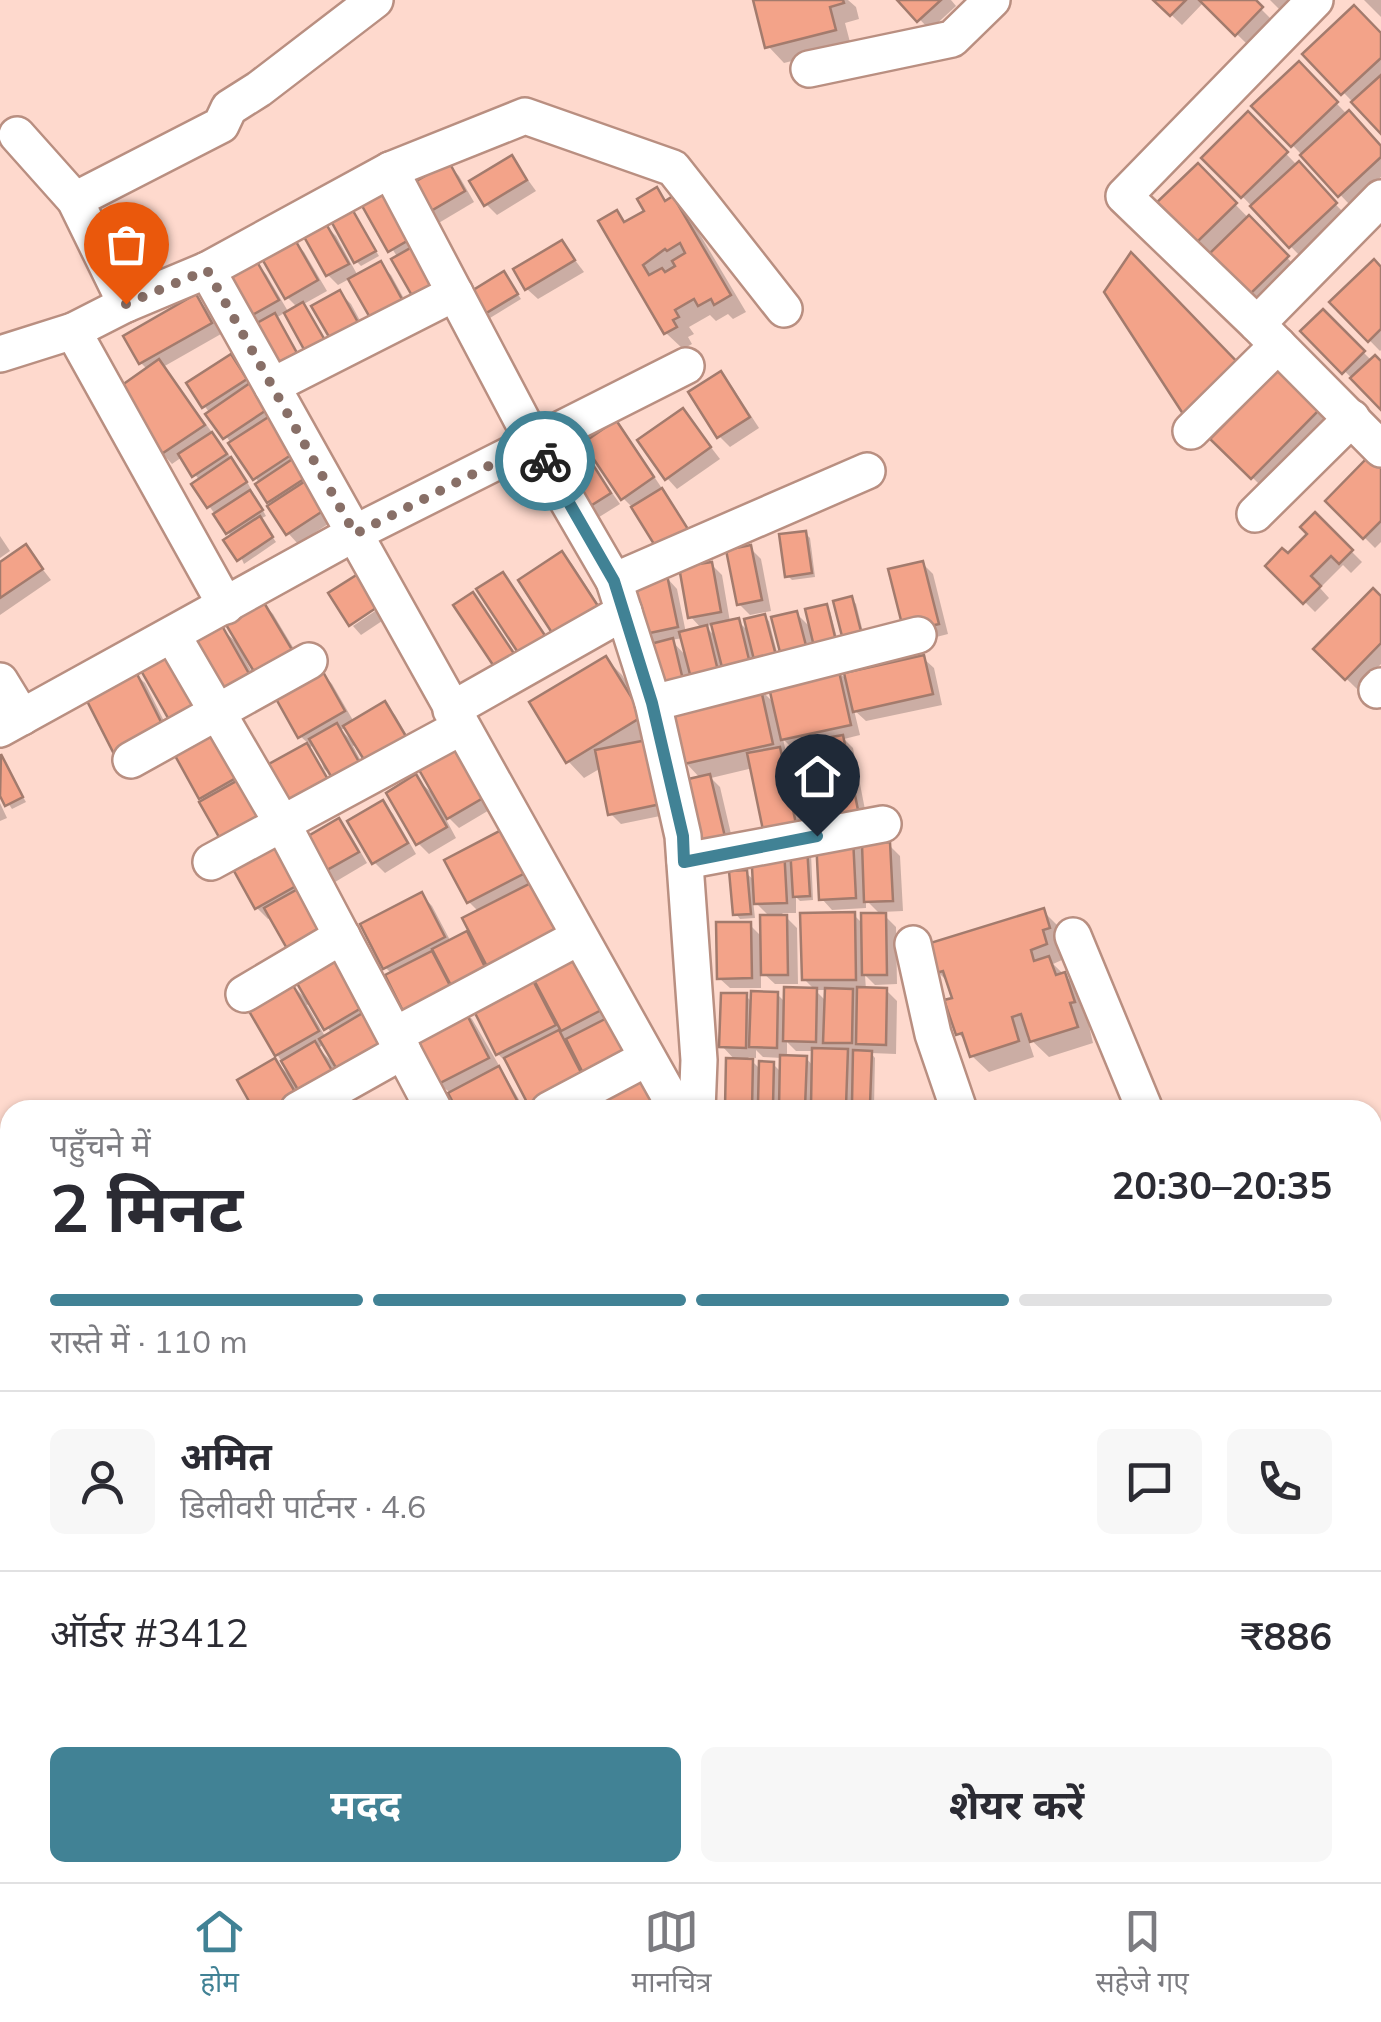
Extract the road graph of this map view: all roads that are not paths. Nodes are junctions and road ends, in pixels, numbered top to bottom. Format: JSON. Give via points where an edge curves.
{"nodes":[{"id":1,"x":374,"y":0,"type":"edge"},
{"id":2,"x":992,"y":0,"type":"edge"},
{"id":3,"x":1315,"y":0,"type":"edge"},
{"id":4,"x":809,"y":70,"type":"dead end"},
{"id":5,"x":17,"y":135,"type":"dead end"},
{"id":6,"x":390,"y":170,"type":"junction"},
{"id":7,"x":1381,"y":198,"type":"edge"},
{"id":8,"x":74,"y":200,"type":"junction"},
{"id":9,"x":207,"y":270,"type":"junction"},
{"id":10,"x":455,"y":292,"type":"junction"},
{"id":11,"x":126,"y":304,"type":"junction"},
{"id":12,"x":784,"y":308,"type":"dead end"},
{"id":13,"x":73,"y":331,"type":"junction"},
{"id":14,"x":1268,"y":334,"type":"junction"},
{"id":15,"x":0,"y":354,"type":"edge"},
{"id":16,"x":686,"y":366,"type":"dead end"},
{"id":17,"x":272,"y":386,"type":"junction"},
{"id":18,"x":1352,"y":418,"type":"junction"},
{"id":19,"x":1190,"y":432,"type":"dead end"},
{"id":20,"x":534,"y":443,"type":"junction"},
{"id":21,"x":1381,"y":449,"type":"edge"},
{"id":22,"x":867,"y":472,"type":"dead end"},
{"id":23,"x":1255,"y":514,"type":"dead end"},
{"id":24,"x":355,"y":534,"type":"junction"},
{"id":25,"x":619,"y":596,"type":"junction"},
{"id":26,"x":226,"y":606,"type":"junction"},
{"id":27,"x":918,"y":635,"type":"dead end"},
{"id":28,"x":173,"y":636,"type":"junction"},
{"id":29,"x":309,"y":662,"type":"dead end"},
{"id":30,"x":0,"y":681,"type":"edge"},
{"id":31,"x":652,"y":703,"type":"junction"},
{"id":32,"x":218,"y":712,"type":"junction"},
{"id":33,"x":456,"y":719,"type":"junction"},
{"id":34,"x":11,"y":723,"type":"edge"},
{"id":35,"x":131,"y":760,"type":"dead end"},
{"id":36,"x":282,"y":824,"type":"junction"},
{"id":37,"x":883,"y":824,"type":"dead end"},
{"id":38,"x":211,"y":862,"type":"dead end"},
{"id":39,"x":684,"y":862,"type":"junction"},
{"id":40,"x":342,"y":936,"type":"junction"},
{"id":41,"x":1073,"y":936,"type":"dead end"},
{"id":42,"x":580,"y":937,"type":"junction"},
{"id":43,"x":914,"y":944,"type":"dead end"},
{"id":44,"x":244,"y":994,"type":"dead end"},
{"id":45,"x":399,"y":1043,"type":"junction"},
{"id":46,"x":648,"y":1058,"type":"junction"},
{"id":47,"x":313,"y":1100,"type":"edge"},
{"id":48,"x":429,"y":1100,"type":"edge"},
{"id":49,"x":569,"y":1100,"type":"edge"},
{"id":50,"x":671,"y":1100,"type":"edge"},
{"id":51,"x":697,"y":1100,"type":"edge"},
{"id":52,"x":956,"y":1100,"type":"edge"},
{"id":53,"x":1141,"y":1100,"type":"edge"}],
"edges":[{"from":1,"to":8,"type":"street","via":[[229,108],[221,125]]},
{"from":2,"to":4,"type":"street","via":[[952,39]]},
{"from":3,"to":14,"type":"street","via":[[1124,196]]},
{"from":5,"to":8,"type":"street"},
{"from":6,"to":9,"type":"street"},
{"from":6,"to":10,"type":"street"},
{"from":6,"to":12,"type":"street","via":[[525,116],[672,168]]},
{"from":7,"to":14,"type":"street"},
{"from":8,"to":11,"type":"street"},
{"from":9,"to":11,"type":"street"},
{"from":9,"to":17,"type":"street"},
{"from":10,"to":17,"type":"street"},
{"from":10,"to":20,"type":"street"},
{"from":11,"to":13,"type":"street"},
{"from":13,"to":15,"type":"street"},
{"from":13,"to":26,"type":"street"},
{"from":14,"to":18,"type":"street"},
{"from":14,"to":19,"type":"street"},
{"from":16,"to":20,"type":"street"},
{"from":17,"to":24,"type":"street"},
{"from":18,"to":21,"type":"street"},
{"from":18,"to":23,"type":"street"},
{"from":20,"to":24,"type":"street"},
{"from":20,"to":25,"type":"street"},
{"from":22,"to":25,"type":"street"},
{"from":24,"to":26,"type":"street"},
{"from":24,"to":33,"type":"street"},
{"from":25,"to":31,"type":"street"},
{"from":25,"to":33,"type":"street"},
{"from":26,"to":28,"type":"street"},
{"from":27,"to":31,"type":"street"},
{"from":28,"to":32,"type":"street"},
{"from":28,"to":34,"type":"street"},
{"from":29,"to":32,"type":"street"},
{"from":30,"to":34,"type":"street"},
{"from":31,"to":39,"type":"street"},
{"from":32,"to":35,"type":"street"},
{"from":32,"to":36,"type":"street"},
{"from":33,"to":36,"type":"street"},
{"from":33,"to":42,"type":"street"},
{"from":36,"to":38,"type":"street"},
{"from":36,"to":40,"type":"street"},
{"from":37,"to":39,"type":"street"},
{"from":39,"to":51,"type":"street"},
{"from":40,"to":44,"type":"street"},
{"from":40,"to":45,"type":"street"},
{"from":41,"to":53,"type":"street"},
{"from":42,"to":45,"type":"street"},
{"from":42,"to":46,"type":"street"},
{"from":43,"to":52,"type":"street"},
{"from":45,"to":47,"type":"street"},
{"from":45,"to":48,"type":"street"},
{"from":46,"to":49,"type":"street"},
{"from":46,"to":50,"type":"street"}]}
